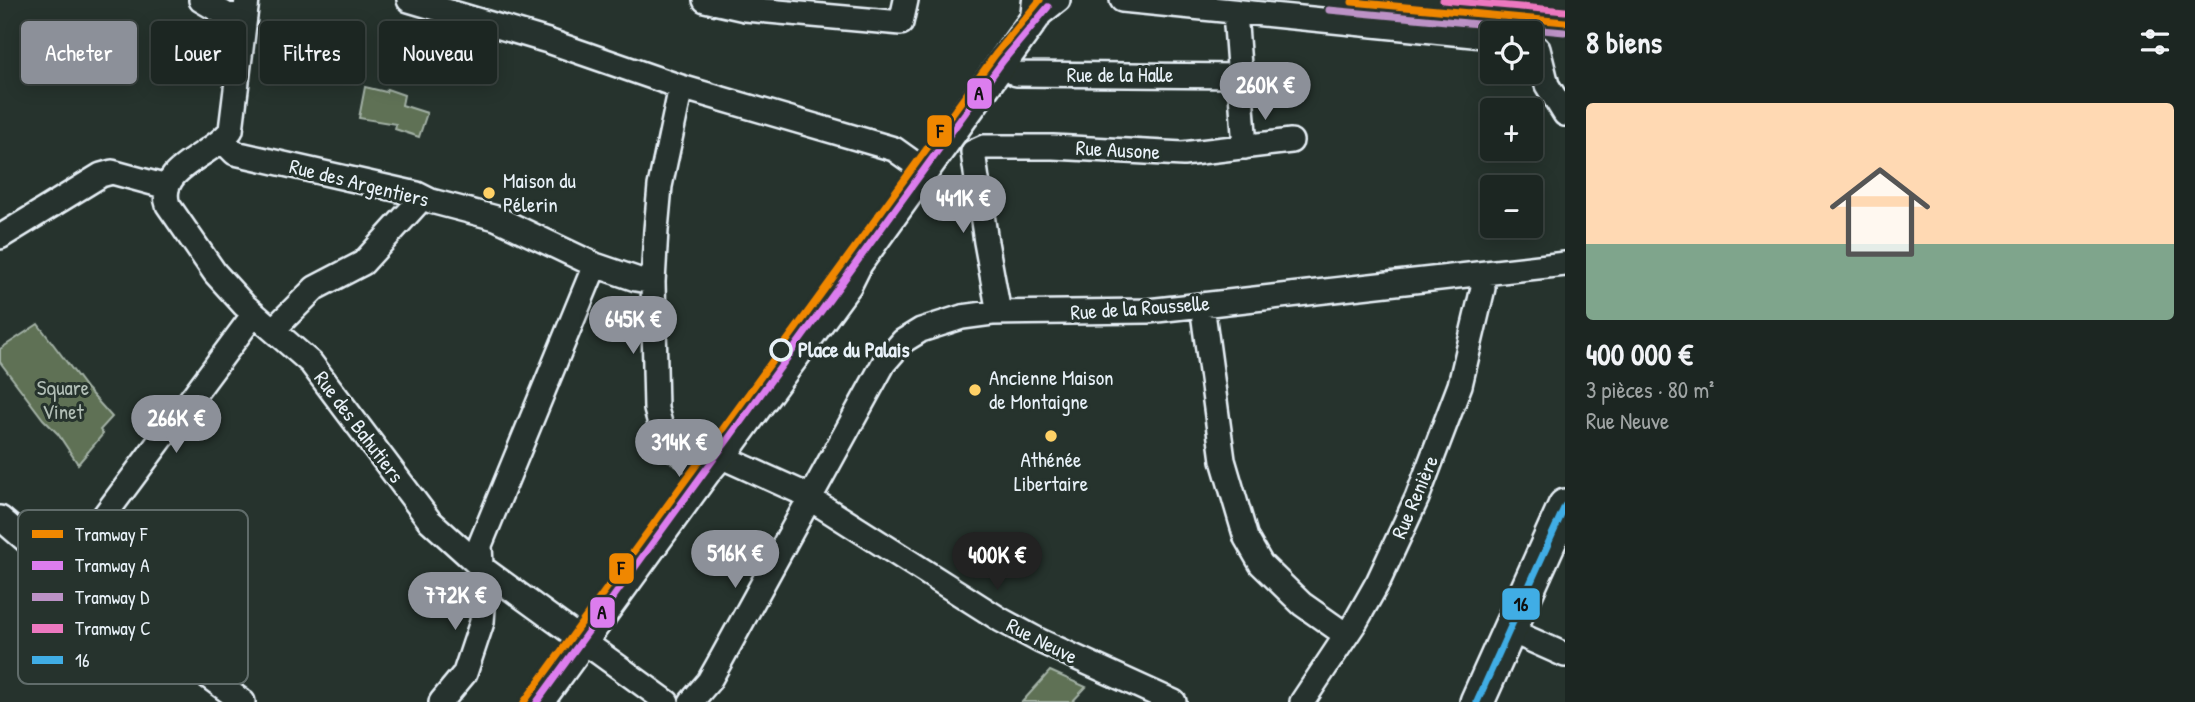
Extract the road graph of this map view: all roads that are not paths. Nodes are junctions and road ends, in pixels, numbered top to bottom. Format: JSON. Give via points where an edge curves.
{"nodes":[{"id":1,"x":201,"y":0,"type":"edge"},
{"id":2,"x":409,"y":0,"type":"edge"},
{"id":3,"x":705,"y":0,"type":"edge"},
{"id":4,"x":906,"y":0,"type":"edge"},
{"id":5,"x":1058,"y":0,"type":"edge"},
{"id":6,"x":1122,"y":0,"type":"edge"},
{"id":7,"x":246,"y":8,"type":"edge"},
{"id":8,"x":1036,"y":9,"type":"edge"},
{"id":9,"x":1235,"y":12,"type":"junction"},
{"id":10,"x":1480,"y":36,"type":"edge"},
{"id":11,"x":1003,"y":64,"type":"junction"},
{"id":12,"x":1543,"y":69,"type":"edge"},
{"id":13,"x":1240,"y":76,"type":"junction"},
{"id":14,"x":681,"y":88,"type":"junction"},
{"id":15,"x":1565,"y":114,"type":"edge"},
{"id":16,"x":223,"y":141,"type":"junction"},
{"id":17,"x":1291,"y":141,"type":"dead end"},
{"id":18,"x":962,"y":143,"type":"junction"},
{"id":19,"x":1245,"y":146,"type":"junction"},
{"id":20,"x":925,"y":171,"type":"junction"},
{"id":21,"x":167,"y":187,"type":"junction"},
{"id":22,"x":423,"y":197,"type":"junction"},
{"id":23,"x":0,"y":237,"type":"edge"},
{"id":24,"x":1565,"y":264,"type":"edge"},
{"id":25,"x":595,"y":265,"type":"junction"},
{"id":26,"x":1480,"y":274,"type":"junction"},
{"id":27,"x":653,"y":282,"type":"junction"},
{"id":28,"x":1202,"y":305,"type":"junction"},
{"id":29,"x":999,"y":313,"type":"junction"},
{"id":30,"x":254,"y":314,"type":"junction"},
{"id":31,"x":273,"y":330,"type":"junction"},
{"id":32,"x":713,"y":464,"type":"junction"},
{"id":33,"x":810,"y":499,"type":"junction"},
{"id":34,"x":1565,"y":506,"type":"edge"},
{"id":35,"x":109,"y":510,"type":"edge"},
{"id":36,"x":0,"y":518,"type":"edge"},
{"id":37,"x":18,"y":533,"type":"edge"},
{"id":38,"x":1565,"y":553,"type":"edge"},
{"id":39,"x":481,"y":567,"type":"junction"},
{"id":40,"x":1518,"y":634,"type":"junction"},
{"id":41,"x":1346,"y":635,"type":"junction"},
{"id":42,"x":583,"y":641,"type":"junction"},
{"id":43,"x":1565,"y":655,"type":"edge"},
{"id":44,"x":219,"y":684,"type":"edge"},
{"id":45,"x":243,"y":702,"type":"edge"},
{"id":46,"x":441,"y":702,"type":"edge"},
{"id":47,"x":539,"y":702,"type":"edge"},
{"id":48,"x":667,"y":702,"type":"edge"},
{"id":49,"x":691,"y":702,"type":"edge"},
{"id":50,"x":1174,"y":702,"type":"edge"},
{"id":51,"x":1302,"y":702,"type":"edge"},
{"id":52,"x":1478,"y":702,"type":"edge"},
{"id":53,"x":1499,"y":702,"type":"edge"}],
"edges":[{"from":1,"to":7,"type":"street","via":[[225,14]]},
{"from":2,"to":14,"type":"street","via":[[548,41]]},
{"from":3,"to":4,"type":"street","via":[[745,9],[901,23]]},
{"from":5,"to":8,"type":"street"},
{"from":6,"to":9,"type":"street"},
{"from":7,"to":16,"type":"street","via":[[231,130]]},
{"from":8,"to":11,"type":"street"},
{"from":9,"to":10,"type":"street"},
{"from":9,"to":13,"type":"street"},
{"from":11,"to":13,"type":"street","name":"Rue de la Halle","via":[[1016,74]]},
{"from":11,"to":18,"type":"street"},
{"from":12,"to":15,"type":"street"},
{"from":13,"to":19,"type":"street"},
{"from":14,"to":20,"type":"street","via":[[894,149]]},
{"from":14,"to":27,"type":"street","via":[[660,187]]},
{"from":16,"to":21,"type":"street","via":[[185,165]]},
{"from":16,"to":22,"type":"street","name":"Rue des Argentiers","via":[[235,153]]},
{"from":17,"to":19,"type":"street","name":"Rue Ausone"},
{"from":18,"to":19,"type":"street","name":"Rue Ausone","via":[[1182,154]]},
{"from":18,"to":20,"type":"street"},
{"from":18,"to":29,"type":"street"},
{"from":20,"to":32,"type":"street","via":[[847,285]]},
{"from":21,"to":23,"type":"street","via":[[112,172],[101,175]]},
{"from":21,"to":30,"type":"street","name":"Rue des Bahutiers","via":[[169,205],[198,249]]},
{"from":22,"to":25,"type":"street","name":"Rue des Argentiers","via":[[496,218]]},
{"from":22,"to":31,"type":"street","via":[[363,263],[315,288]]},
{"from":24,"to":26,"type":"street","name":"Rue de la Rousselle"},
{"from":25,"to":27,"type":"street"},
{"from":25,"to":39,"type":"street","via":[[480,545]]},
{"from":26,"to":28,"type":"street","name":"Rue de la Rousselle"},
{"from":26,"to":41,"type":"street","name":"Rue Renière","via":[[1483,288],[1460,385],[1403,530]]},
{"from":27,"to":32,"type":"street","name":"Rue Neuve","via":[[656,409],[664,438],[677,451]]},
{"from":28,"to":29,"type":"street","name":"Rue de la Rousselle","via":[[1148,311]]},
{"from":28,"to":41,"type":"street","via":[[1223,460],[1246,538],[1261,564],[1302,604]]},
{"from":29,"to":33,"type":"street","name":"Rue de la Rousselle","via":[[962,317],[920,330],[895,348]]},
{"from":30,"to":31,"type":"street","name":"Rue des Bahutiers"},
{"from":30,"to":35,"type":"street"},
{"from":31,"to":39,"type":"street","name":"Rue des Bahutiers","via":[[311,363],[429,520]]},
{"from":32,"to":33,"type":"street","name":"Rue Neuve"},
{"from":32,"to":42,"type":"street"},
{"from":33,"to":49,"type":"street","name":"Rue de la Rousselle","via":[[723,658]]},
{"from":33,"to":50,"type":"street","name":"Rue Neuve","via":[[1001,621]]},
{"from":34,"to":40,"type":"main road"},
{"from":36,"to":37,"type":"street"},
{"from":38,"to":40,"type":"main road"},
{"from":39,"to":42,"type":"street","name":"Rue des Bahutiers"},
{"from":39,"to":46,"type":"street","via":[[482,621],[465,673]]},
{"from":40,"to":43,"type":"street"},
{"from":40,"to":52,"type":"main road"},
{"from":40,"to":53,"type":"main road"},
{"from":41,"to":51,"type":"street","name":"Rue Renière"},
{"from":42,"to":47,"type":"street"},
{"from":42,"to":48,"type":"street","name":"Rue des Bahutiers"},
{"from":44,"to":45,"type":"street"}]}
